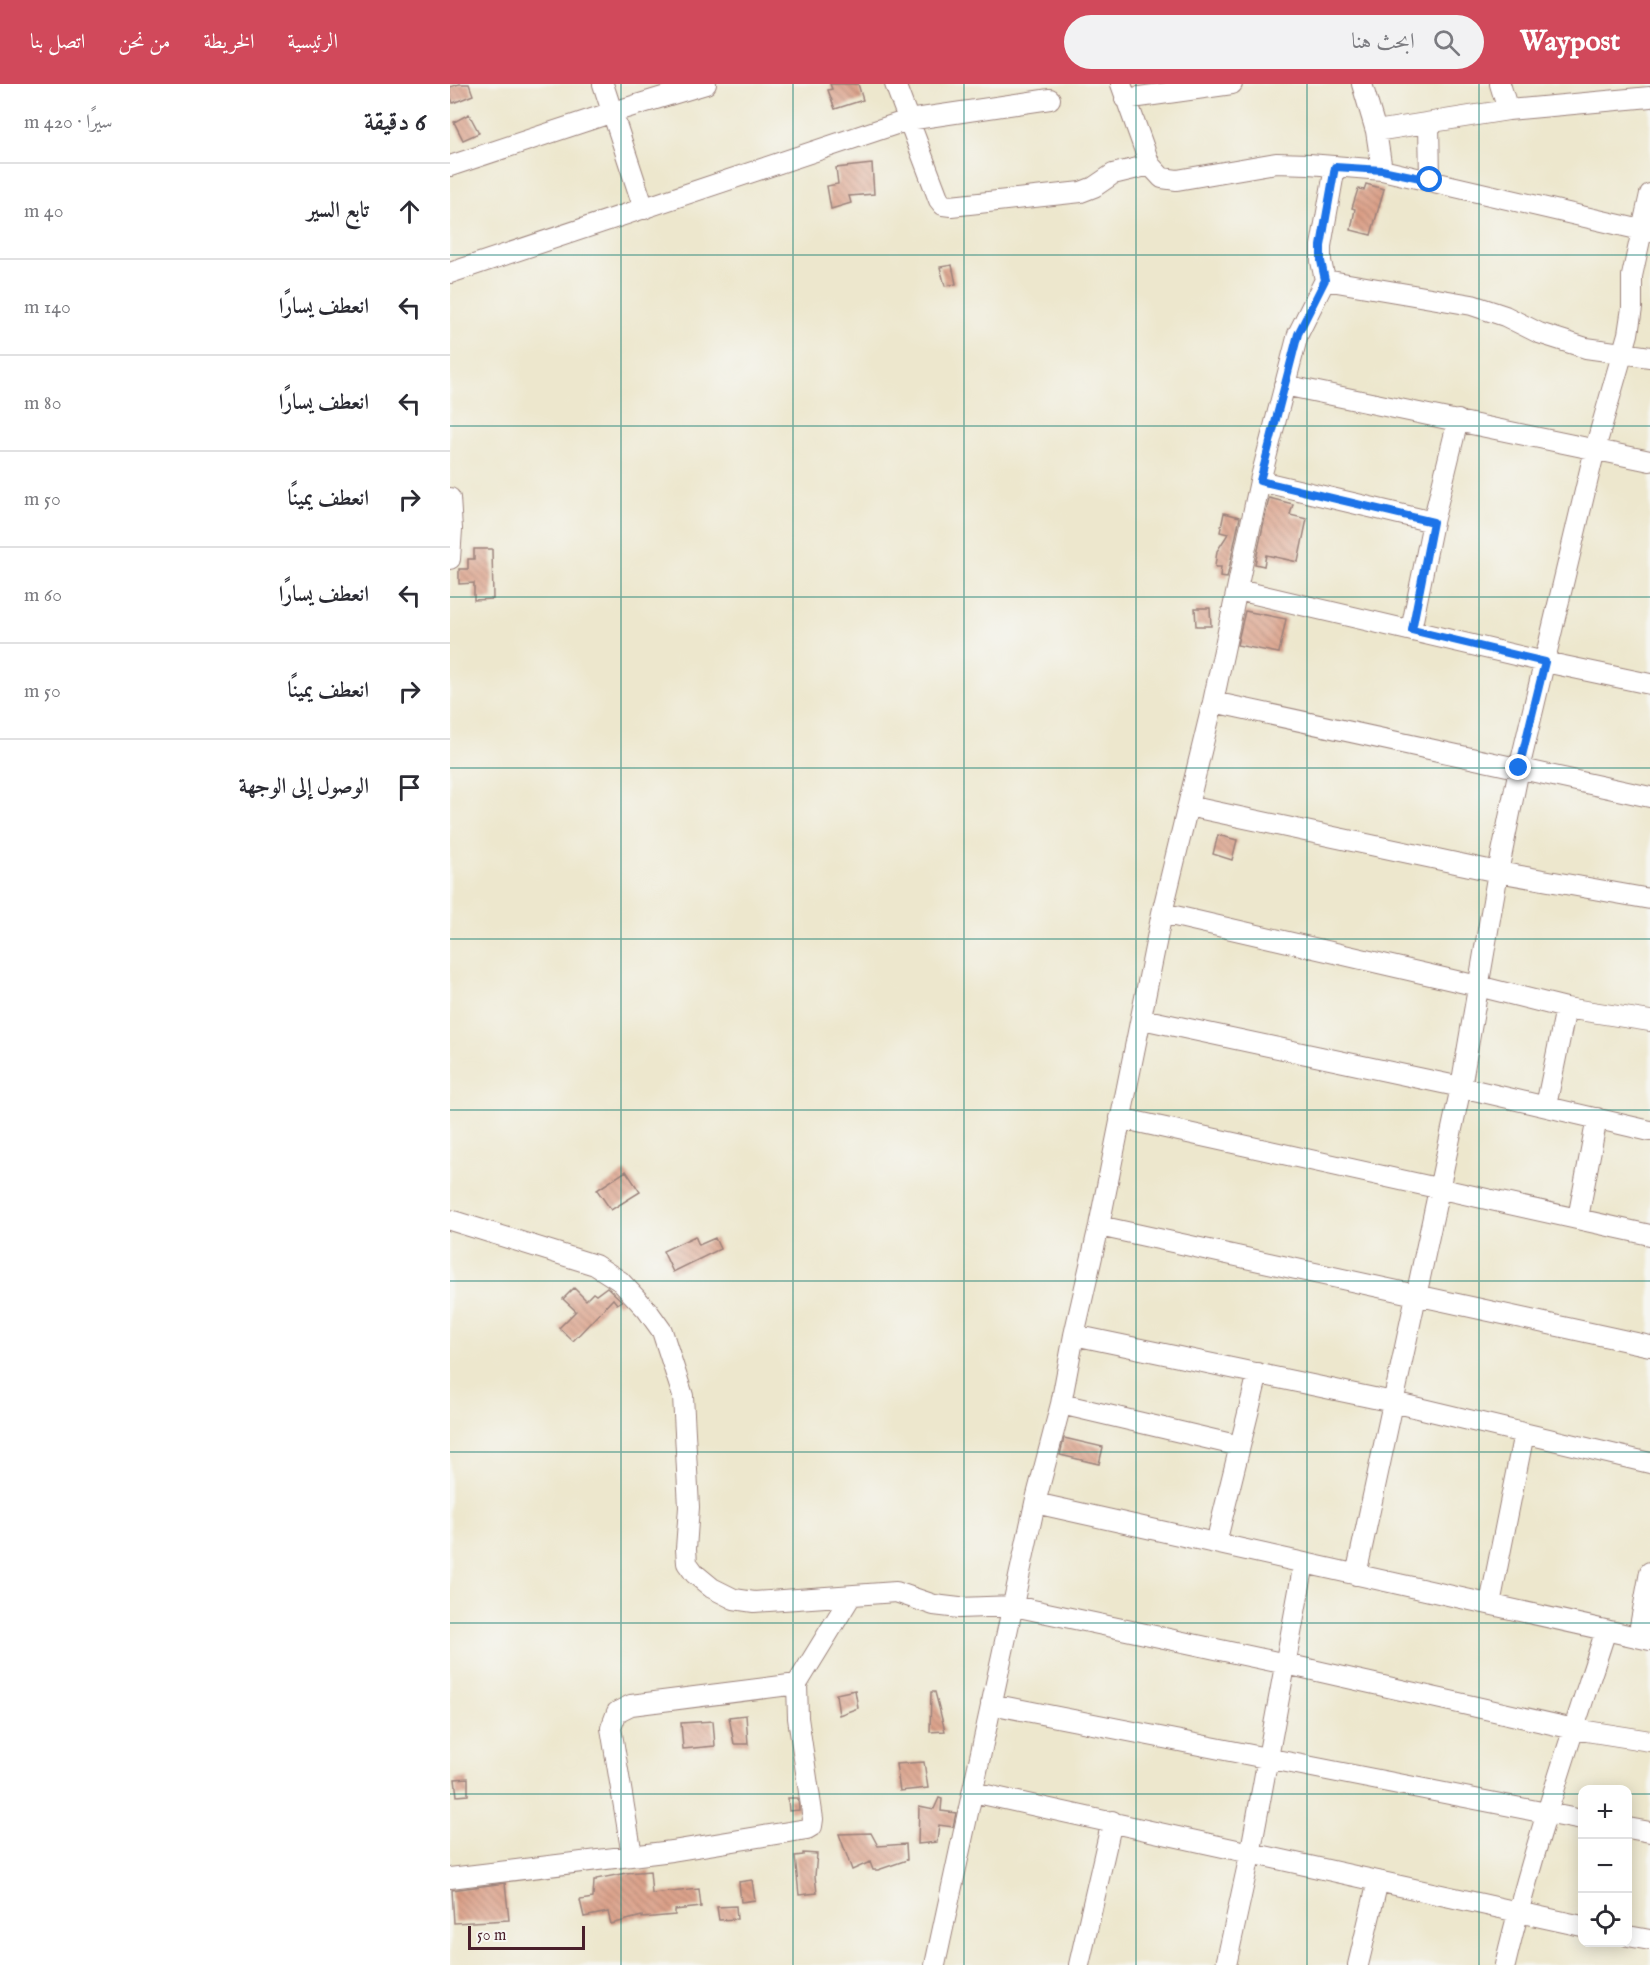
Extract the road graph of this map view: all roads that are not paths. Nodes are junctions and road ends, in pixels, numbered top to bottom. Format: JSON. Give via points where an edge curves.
{"nodes":[{"id":1,"x":603,"y":84,"type":"edge"},
{"id":2,"x":706,"y":84,"type":"edge"},
{"id":3,"x":895,"y":84,"type":"edge"},
{"id":4,"x":1232,"y":84,"type":"edge"},
{"id":5,"x":1362,"y":84,"type":"edge"},
{"id":6,"x":1500,"y":84,"type":"edge"},
{"id":7,"x":1646,"y":84,"type":"edge"},
{"id":8,"x":1123,"y":92,"type":"edge"},
{"id":9,"x":1650,"y":96,"type":"edge"},
{"id":10,"x":1050,"y":99,"type":"dead end"},
{"id":11,"x":1508,"y":110,"type":"junction"},
{"id":12,"x":613,"y":112,"type":"junction"},
{"id":13,"x":908,"y":120,"type":"junction"},
{"id":14,"x":1429,"y":123,"type":"junction"},
{"id":15,"x":1376,"y":131,"type":"junction"},
{"id":16,"x":1150,"y":165,"type":"junction"},
{"id":17,"x":450,"y":166,"type":"edge"},
{"id":18,"x":1335,"y":167,"type":"junction"},
{"id":19,"x":1382,"y":170,"type":"junction"},
{"id":20,"x":1430,"y":180,"type":"junction"},
{"id":21,"x":1650,"y":194,"type":"edge"},
{"id":22,"x":644,"y":209,"type":"junction"},
{"id":23,"x":1646,"y":230,"type":"edge"},
{"id":24,"x":450,"y":273,"type":"edge"},
{"id":25,"x":1325,"y":280,"type":"junction"},
{"id":26,"x":1622,"y":353,"type":"junction"},
{"id":27,"x":1650,"y":357,"type":"edge"},
{"id":28,"x":1284,"y":385,"type":"junction"},
{"id":29,"x":1458,"y":420,"type":"junction"},
{"id":30,"x":1595,"y":449,"type":"junction"},
{"id":31,"x":1650,"y":461,"type":"edge"},
{"id":32,"x":1260,"y":481,"type":"junction"},
{"id":33,"x":450,"y":498,"type":"edge"},
{"id":34,"x":1433,"y":522,"type":"junction"},
{"id":35,"x":450,"y":559,"type":"edge"},
{"id":36,"x":1238,"y":590,"type":"junction"},
{"id":37,"x":1412,"y":630,"type":"junction"},
{"id":38,"x":1545,"y":662,"type":"junction"},
{"id":39,"x":1650,"y":684,"type":"edge"},
{"id":40,"x":1214,"y":702,"type":"junction"},
{"id":41,"x":1519,"y":768,"type":"junction"},
{"id":42,"x":1650,"y":796,"type":"edge"},
{"id":43,"x":1188,"y":806,"type":"junction"},
{"id":44,"x":1498,"y":872,"type":"junction"},
{"id":45,"x":1650,"y":899,"type":"edge"},
{"id":46,"x":1162,"y":913,"type":"junction"},
{"id":47,"x":1478,"y":986,"type":"junction"},
{"id":48,"x":1566,"y":1008,"type":"junction"},
{"id":49,"x":1142,"y":1019,"type":"junction"},
{"id":50,"x":1650,"y":1021,"type":"edge"},
{"id":51,"x":1461,"y":1087,"type":"junction"},
{"id":52,"x":1546,"y":1106,"type":"junction"},
{"id":53,"x":1120,"y":1118,"type":"junction"},
{"id":54,"x":1597,"y":1118,"type":"junction"},
{"id":55,"x":1650,"y":1131,"type":"edge"},
{"id":56,"x":1439,"y":1188,"type":"junction"},
{"id":57,"x":1578,"y":1218,"type":"junction"},
{"id":58,"x":450,"y":1220,"type":"edge"},
{"id":59,"x":1100,"y":1226,"type":"junction"},
{"id":60,"x":1650,"y":1235,"type":"edge"},
{"id":61,"x":1416,"y":1295,"type":"junction"},
{"id":62,"x":1074,"y":1335,"type":"junction"},
{"id":63,"x":1650,"y":1346,"type":"edge"},
{"id":64,"x":1258,"y":1373,"type":"junction"},
{"id":65,"x":1393,"y":1402,"type":"junction"},
{"id":66,"x":1061,"y":1404,"type":"junction"},
{"id":67,"x":1524,"y":1433,"type":"junction"},
{"id":68,"x":1240,"y":1446,"type":"junction"},
{"id":69,"x":1650,"y":1463,"type":"edge"},
{"id":70,"x":1035,"y":1503,"type":"junction"},
{"id":71,"x":1216,"y":1543,"type":"junction"},
{"id":72,"x":1304,"y":1563,"type":"junction"},
{"id":73,"x":1650,"y":1572,"type":"edge"},
{"id":74,"x":1356,"y":1575,"type":"junction"},
{"id":75,"x":851,"y":1596,"type":"junction"},
{"id":76,"x":1490,"y":1604,"type":"junction"},
{"id":77,"x":1014,"y":1605,"type":"junction"},
{"id":78,"x":1606,"y":1630,"type":"junction"},
{"id":79,"x":1644,"y":1638,"type":"edge"},
{"id":80,"x":1286,"y":1664,"type":"junction"},
{"id":81,"x":797,"y":1684,"type":"junction"},
{"id":82,"x":992,"y":1704,"type":"junction"},
{"id":83,"x":1574,"y":1729,"type":"junction"},
{"id":84,"x":1650,"y":1741,"type":"edge"},
{"id":85,"x":1268,"y":1758,"type":"junction"},
{"id":86,"x":973,"y":1792,"type":"junction"},
{"id":87,"x":1546,"y":1814,"type":"junction"},
{"id":88,"x":1578,"y":1819,"type":"edge"},
{"id":89,"x":1112,"y":1821,"type":"junction"},
{"id":90,"x":1632,"y":1829,"type":"edge"},
{"id":91,"x":1650,"y":1832,"type":"edge"},
{"id":92,"x":1251,"y":1853,"type":"junction"},
{"id":93,"x":632,"y":1855,"type":"junction"},
{"id":94,"x":450,"y":1878,"type":"edge"},
{"id":95,"x":1378,"y":1881,"type":"junction"},
{"id":96,"x":1518,"y":1912,"type":"junction"},
{"id":97,"x":1578,"y":1925,"type":"edge"},
{"id":98,"x":1632,"y":1937,"type":"edge"},
{"id":99,"x":1650,"y":1940,"type":"edge"},
{"id":100,"x":935,"y":1965,"type":"edge"},
{"id":101,"x":1079,"y":1965,"type":"edge"},
{"id":102,"x":1226,"y":1965,"type":"edge"},
{"id":103,"x":1358,"y":1965,"type":"edge"},
{"id":104,"x":1505,"y":1965,"type":"edge"}],
"edges":[{"from":1,"to":12,"type":"street"},
{"from":2,"to":12,"type":"street"},
{"from":3,"to":13,"type":"street"},
{"from":4,"to":8,"type":"street"},
{"from":5,"to":15,"type":"street"},
{"from":6,"to":11,"type":"street"},
{"from":7,"to":9,"type":"street"},
{"from":8,"to":16,"type":"street"},
{"from":9,"to":11,"type":"street"},
{"from":10,"to":13,"type":"street"},
{"from":11,"to":14,"type":"street"},
{"from":12,"to":17,"type":"street"},
{"from":12,"to":22,"type":"street"},
{"from":13,"to":16,"type":"street","via":[[943,205],[1081,192],[1113,174]]},
{"from":13,"to":22,"type":"street"},
{"from":14,"to":15,"type":"street"},
{"from":14,"to":20,"type":"street"},
{"from":15,"to":19,"type":"street"},
{"from":16,"to":18,"type":"street","via":[[1162,178],[1178,180],[1276,163]]},
{"from":18,"to":19,"type":"street"},
{"from":18,"to":25,"type":"street","via":[[1321,246]]},
{"from":19,"to":20,"type":"street"},
{"from":20,"to":23,"type":"street"},
{"from":21,"to":23,"type":"street"},
{"from":22,"to":24,"type":"street"},
{"from":23,"to":26,"type":"street","via":[[1632,276],[1632,308]]},
{"from":25,"to":26,"type":"street","via":[[1472,305],[1539,333],[1586,348]]},
{"from":25,"to":28,"type":"street","via":[[1298,334]]},
{"from":26,"to":27,"type":"street"},
{"from":26,"to":30,"type":"street"},
{"from":28,"to":29,"type":"street"},
{"from":28,"to":32,"type":"street"},
{"from":29,"to":30,"type":"street"},
{"from":29,"to":34,"type":"street"},
{"from":30,"to":31,"type":"street"},
{"from":30,"to":38,"type":"street"},
{"from":32,"to":34,"type":"street"},
{"from":32,"to":36,"type":"street"},
{"from":33,"to":35,"type":"street"},
{"from":34,"to":37,"type":"street"},
{"from":36,"to":37,"type":"street"},
{"from":36,"to":40,"type":"street"},
{"from":37,"to":38,"type":"street"},
{"from":38,"to":39,"type":"street"},
{"from":38,"to":41,"type":"street"},
{"from":40,"to":41,"type":"street"},
{"from":40,"to":43,"type":"street"},
{"from":41,"to":42,"type":"street"},
{"from":41,"to":44,"type":"street"},
{"from":43,"to":44,"type":"street"},
{"from":43,"to":46,"type":"street"},
{"from":44,"to":45,"type":"street"},
{"from":44,"to":47,"type":"street"},
{"from":46,"to":47,"type":"street"},
{"from":46,"to":49,"type":"street"},
{"from":47,"to":48,"type":"street"},
{"from":47,"to":51,"type":"street"},
{"from":48,"to":50,"type":"street"},
{"from":48,"to":52,"type":"street"},
{"from":49,"to":51,"type":"street"},
{"from":49,"to":53,"type":"street"},
{"from":51,"to":52,"type":"street"},
{"from":51,"to":56,"type":"street"},
{"from":52,"to":54,"type":"street"},
{"from":53,"to":56,"type":"street"},
{"from":53,"to":59,"type":"street"},
{"from":54,"to":55,"type":"street"},
{"from":54,"to":57,"type":"street"},
{"from":56,"to":57,"type":"street"},
{"from":56,"to":61,"type":"street"},
{"from":57,"to":60,"type":"street"},
{"from":58,"to":75,"type":"street","via":[[595,1265],[620,1281],[662,1330],[683,1396],[689,1507],[686,1549],[687,1563],[695,1575],[734,1599],[754,1602]]},
{"from":59,"to":61,"type":"street"},
{"from":59,"to":62,"type":"street"},
{"from":61,"to":63,"type":"street"},
{"from":61,"to":65,"type":"street"},
{"from":62,"to":64,"type":"street"},
{"from":62,"to":66,"type":"street"},
{"from":64,"to":65,"type":"street"},
{"from":64,"to":68,"type":"street"},
{"from":65,"to":67,"type":"street"},
{"from":65,"to":74,"type":"street"},
{"from":66,"to":68,"type":"street"},
{"from":66,"to":70,"type":"street"},
{"from":67,"to":69,"type":"street"},
{"from":67,"to":76,"type":"street"},
{"from":68,"to":71,"type":"street"},
{"from":70,"to":71,"type":"street"},
{"from":70,"to":77,"type":"street"},
{"from":71,"to":72,"type":"street"},
{"from":72,"to":74,"type":"street"},
{"from":72,"to":80,"type":"street"},
{"from":73,"to":79,"type":"street"},
{"from":74,"to":76,"type":"street"},
{"from":75,"to":77,"type":"street","via":[[896,1592],[951,1607]]},
{"from":75,"to":81,"type":"street"},
{"from":76,"to":78,"type":"street"},
{"from":77,"to":80,"type":"street"},
{"from":77,"to":82,"type":"street"},
{"from":78,"to":79,"type":"street"},
{"from":78,"to":83,"type":"street"},
{"from":80,"to":83,"type":"street"},
{"from":80,"to":85,"type":"street"},
{"from":81,"to":93,"type":"street","via":[[812,1826]]},
{"from":81,"to":93,"type":"street","via":[[631,1705],[617,1712],[611,1728]]},
{"from":82,"to":85,"type":"street"},
{"from":82,"to":86,"type":"street"},
{"from":83,"to":84,"type":"street"},
{"from":83,"to":87,"type":"street"},
{"from":85,"to":87,"type":"street"},
{"from":85,"to":92,"type":"street"},
{"from":86,"to":89,"type":"street"},
{"from":86,"to":100,"type":"street"},
{"from":87,"to":88,"type":"street"},
{"from":87,"to":96,"type":"street"},
{"from":89,"to":92,"type":"street"},
{"from":89,"to":101,"type":"street"},
{"from":90,"to":91,"type":"street"},
{"from":92,"to":95,"type":"street"},
{"from":92,"to":102,"type":"street"},
{"from":93,"to":94,"type":"street"},
{"from":95,"to":96,"type":"street"},
{"from":95,"to":103,"type":"street"},
{"from":96,"to":97,"type":"street"},
{"from":96,"to":104,"type":"street"},
{"from":98,"to":99,"type":"street"}]}
